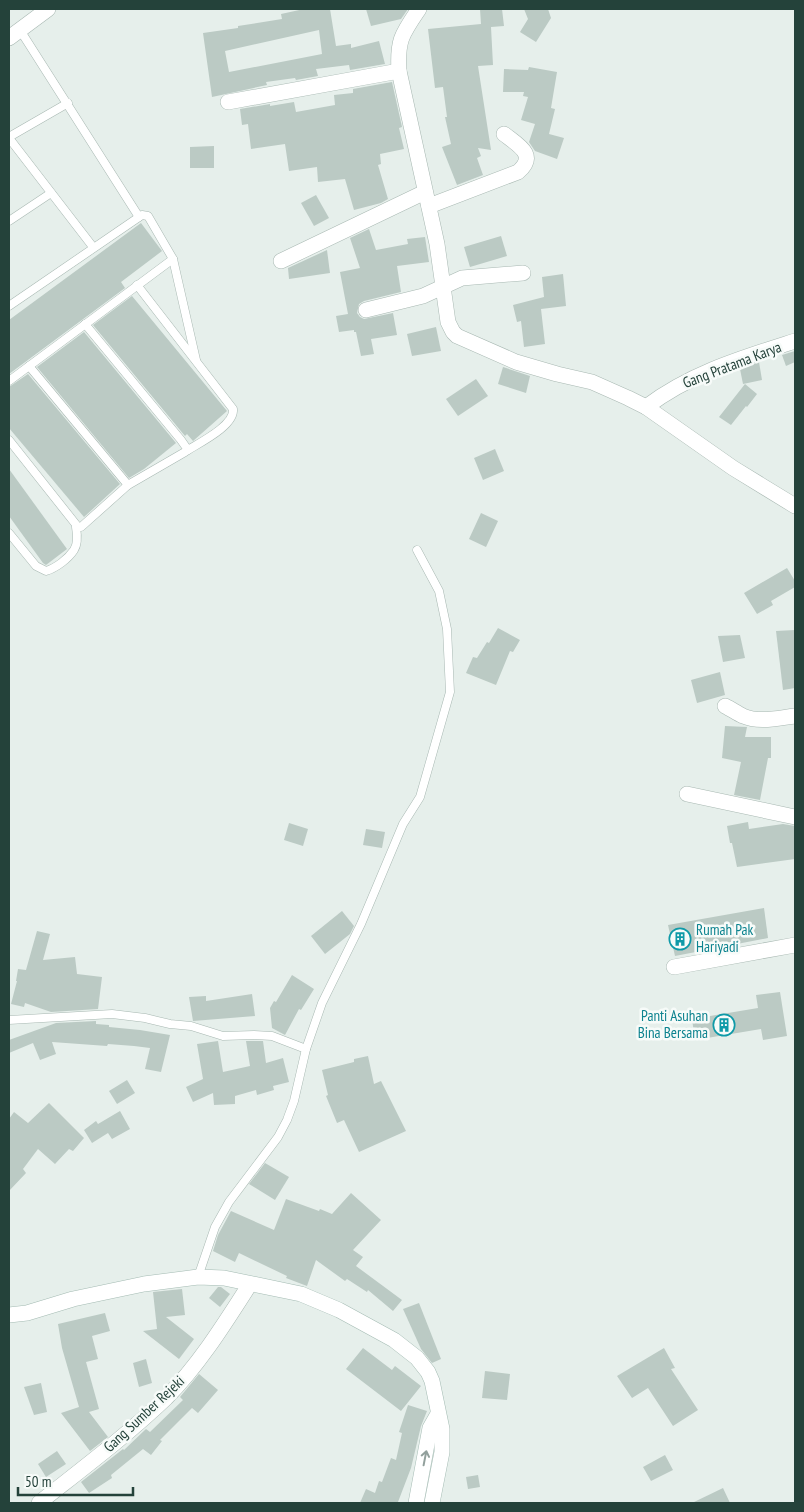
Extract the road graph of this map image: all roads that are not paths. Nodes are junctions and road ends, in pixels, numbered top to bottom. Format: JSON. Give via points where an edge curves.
{"nodes":[{"id":1,"x":48,"y":9,"type":"edge"},
{"id":2,"x":419,"y":9,"type":"edge"},
{"id":3,"x":14,"y":34,"type":"edge"},
{"id":4,"x":400,"y":71,"type":"junction"},
{"id":5,"x":228,"y":102,"type":"dead end"},
{"id":6,"x":68,"y":103,"type":"junction"},
{"id":7,"x":504,"y":134,"type":"dead end"},
{"id":8,"x":9,"y":138,"type":"edge"},
{"id":9,"x":51,"y":193,"type":"junction"},
{"id":10,"x":427,"y":199,"type":"junction"},
{"id":11,"x":139,"y":217,"type":"junction"},
{"id":12,"x":9,"y":221,"type":"edge"},
{"id":13,"x":92,"y":247,"type":"junction"},
{"id":14,"x":173,"y":258,"type":"junction"},
{"id":15,"x":281,"y":261,"type":"dead end"},
{"id":16,"x":523,"y":273,"type":"dead end"},
{"id":17,"x":137,"y":285,"type":"junction"},
{"id":18,"x":443,"y":286,"type":"junction"},
{"id":19,"x":9,"y":306,"type":"edge"},
{"id":20,"x":366,"y":310,"type":"dead end"},
{"id":21,"x":85,"y":324,"type":"junction"},
{"id":22,"x":795,"y":341,"type":"edge"},
{"id":23,"x":196,"y":360,"type":"junction"},
{"id":24,"x":29,"y":366,"type":"junction"},
{"id":25,"x":9,"y":381,"type":"edge"},
{"id":26,"x":646,"y":407,"type":"junction"},
{"id":27,"x":9,"y":440,"type":"edge"},
{"id":28,"x":188,"y":450,"type":"junction"},
{"id":29,"x":128,"y":485,"type":"junction"},
{"id":30,"x":795,"y":506,"type":"edge"},
{"id":31,"x":76,"y":526,"type":"junction"},
{"id":32,"x":9,"y":533,"type":"edge"},
{"id":33,"x":417,"y":550,"type":"dead end"},
{"id":34,"x":725,"y":706,"type":"dead end"},
{"id":35,"x":795,"y":716,"type":"edge"},
{"id":36,"x":687,"y":794,"type":"dead end"},
{"id":37,"x":795,"y":817,"type":"edge"},
{"id":38,"x":795,"y":945,"type":"edge"},
{"id":39,"x":674,"y":967,"type":"dead end"},
{"id":40,"x":9,"y":1020,"type":"edge"},
{"id":41,"x":306,"y":1049,"type":"junction"},
{"id":42,"x":198,"y":1277,"type":"junction"},
{"id":43,"x":250,"y":1284,"type":"junction"},
{"id":44,"x":9,"y":1315,"type":"edge"},
{"id":45,"x":438,"y":1414,"type":"junction"},
{"id":46,"x":39,"y":1503,"type":"edge"},
{"id":47,"x":416,"y":1503,"type":"edge"},
{"id":48,"x":432,"y":1503,"type":"edge"}],
"edges":[{"from":1,"to":3,"type":"street"},
{"from":2,"to":4,"type":"street","via":[[400,41]]},
{"from":3,"to":6,"type":"lane"},
{"from":4,"to":5,"type":"street"},
{"from":4,"to":10,"type":"street"},
{"from":6,"to":8,"type":"lane"},
{"from":6,"to":11,"type":"lane"},
{"from":7,"to":10,"type":"street","via":[[524,150],[527,157],[523,168]]},
{"from":8,"to":9,"type":"lane"},
{"from":9,"to":12,"type":"lane"},
{"from":9,"to":13,"type":"lane"},
{"from":10,"to":15,"type":"street"},
{"from":10,"to":18,"type":"street"},
{"from":11,"to":13,"type":"lane"},
{"from":11,"to":14,"type":"lane","via":[[148,216]]},
{"from":13,"to":19,"type":"lane"},
{"from":14,"to":17,"type":"lane"},
{"from":14,"to":23,"type":"lane"},
{"from":16,"to":18,"type":"street","via":[[468,276]]},
{"from":17,"to":21,"type":"lane"},
{"from":17,"to":23,"type":"lane"},
{"from":18,"to":20,"type":"street","via":[[423,296]]},
{"from":18,"to":26,"type":"street","via":[[448,322],[457,336],[516,362],[592,382]]},
{"from":21,"to":24,"type":"lane"},
{"from":21,"to":28,"type":"lane"},
{"from":22,"to":26,"type":"street","name":"Gang Pratama Karya","via":[[687,380]]},
{"from":23,"to":28,"type":"lane","via":[[234,414],[224,426]]},
{"from":24,"to":25,"type":"lane"},
{"from":24,"to":29,"type":"lane"},
{"from":26,"to":30,"type":"street","via":[[733,468]]},
{"from":27,"to":31,"type":"lane"},
{"from":28,"to":29,"type":"lane"},
{"from":29,"to":31,"type":"lane","via":[[81,526]]},
{"from":31,"to":32,"type":"lane","via":[[74,550],[55,568],[46,571],[36,566]]},
{"from":33,"to":41,"type":"lane","via":[[439,591],[447,629],[450,692],[420,797],[403,824],[361,924],[322,1003]]},
{"from":34,"to":35,"type":"street","via":[[743,716],[765,720]]},
{"from":36,"to":37,"type":"street"},
{"from":38,"to":39,"type":"street"},
{"from":40,"to":41,"type":"lane","via":[[112,1014],[191,1026],[223,1036],[272,1036]]},
{"from":41,"to":42,"type":"lane","via":[[287,1120],[229,1202]]},
{"from":42,"to":43,"type":"street"},
{"from":42,"to":44,"type":"street","via":[[73,1299],[27,1316]]},
{"from":43,"to":45,"type":"street","via":[[301,1294],[339,1310],[394,1340],[417,1358],[428,1372],[436,1392]]},
{"from":43,"to":46,"type":"street","name":"Gang Sumber Rejeki","via":[[230,1317],[166,1397],[122,1437]]},
{"from":47,"to":45,"type":"street","one_way":true,"via":[[430,1428]]},
{"from":45,"to":48,"type":"street","via":[[442,1452]]}]}
